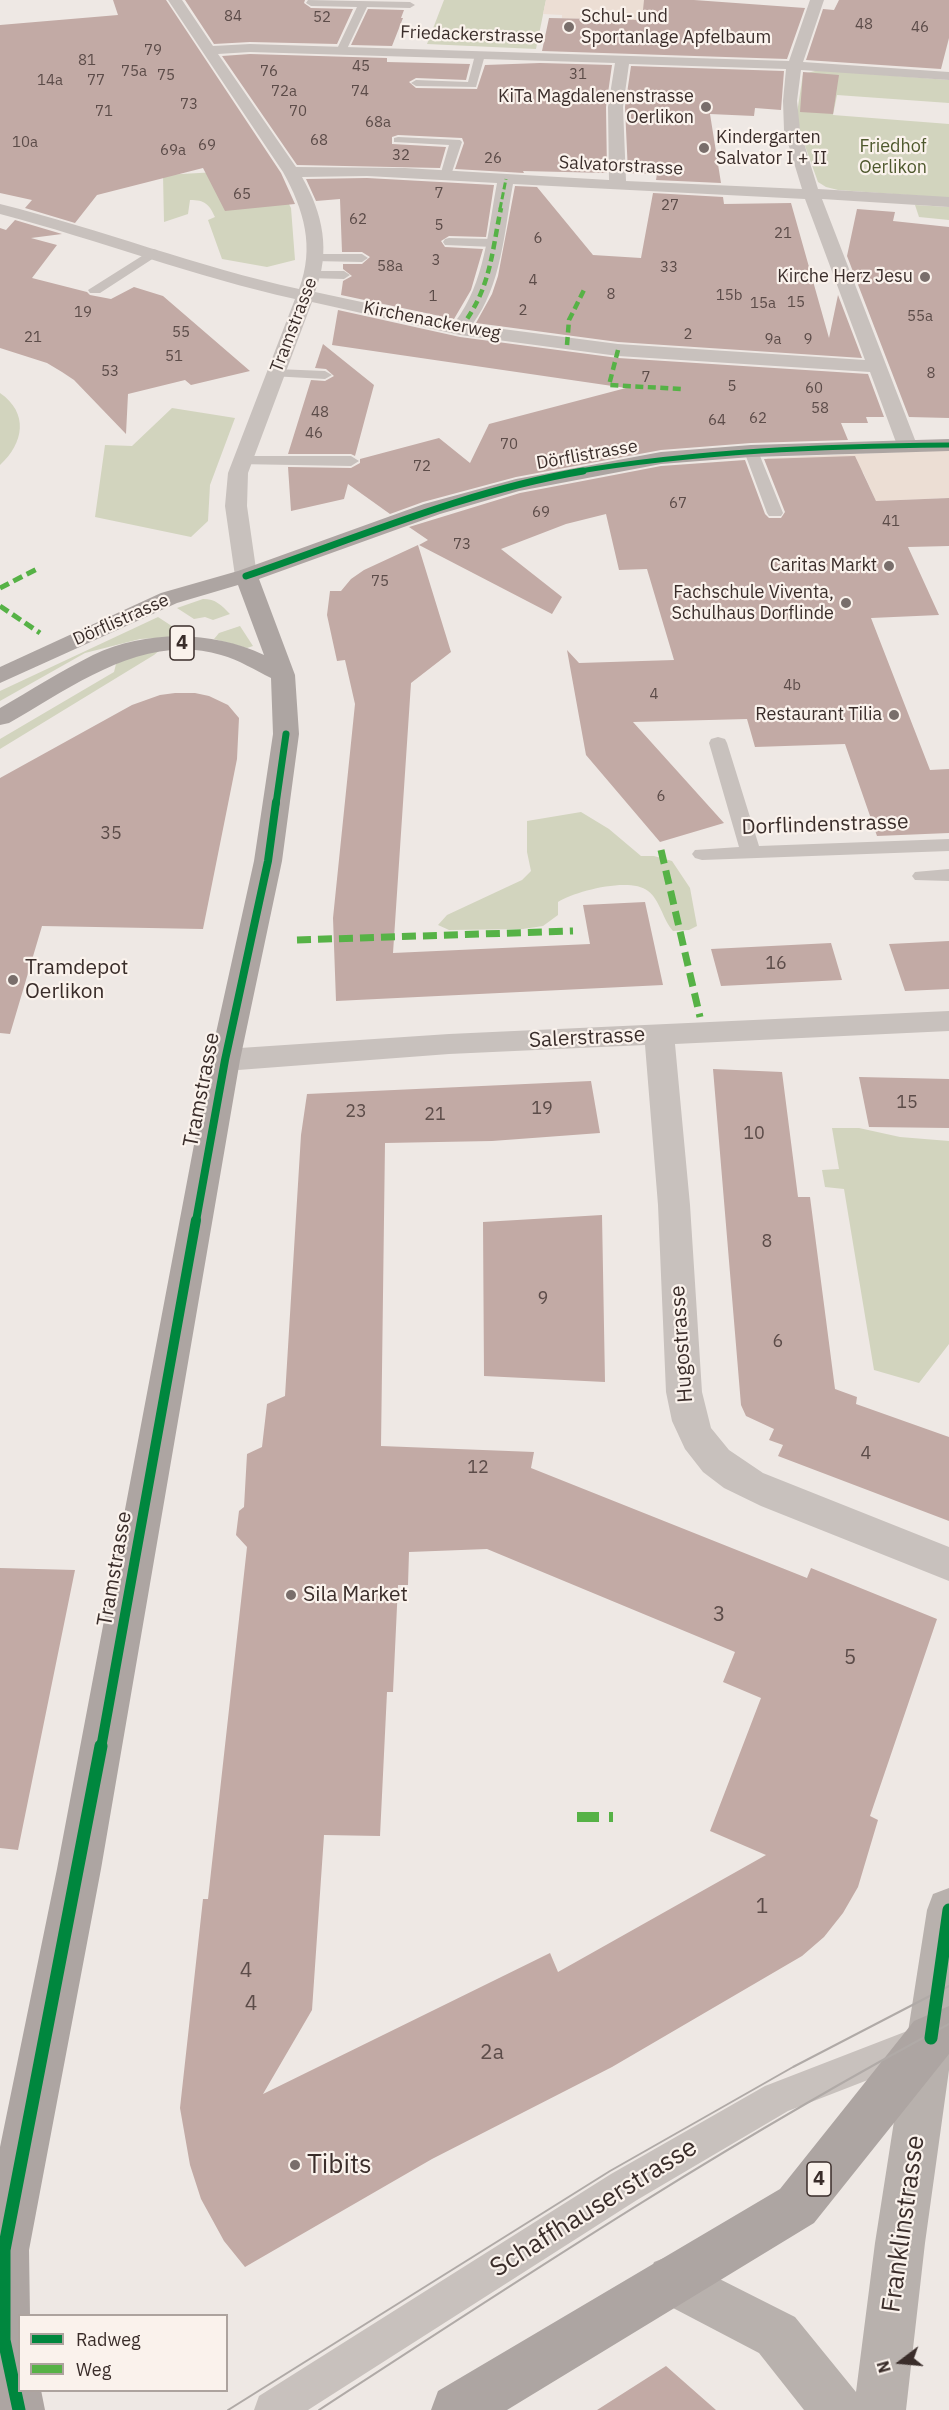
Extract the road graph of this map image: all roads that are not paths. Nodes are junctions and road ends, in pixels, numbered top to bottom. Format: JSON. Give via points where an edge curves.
{"nodes":[{"id":1,"x":174,"y":0,"type":"edge"},
{"id":2,"x":313,"y":0,"type":"edge"},
{"id":3,"x":817,"y":0,"type":"edge"},
{"id":4,"x":363,"y":4,"type":"junction"},
{"id":5,"x":410,"y":5,"type":"dead end"},
{"id":6,"x":209,"y":50,"type":"junction"},
{"id":7,"x":341,"y":51,"type":"junction"},
{"id":8,"x":480,"y":55,"type":"junction"},
{"id":9,"x":623,"y":60,"type":"junction"},
{"id":10,"x":794,"y":66,"type":"junction"},
{"id":11,"x":949,"y":76,"type":"edge"},
{"id":12,"x":416,"y":84,"type":"dead end"},
{"id":13,"x":398,"y":140,"type":"dead end"},
{"id":14,"x":291,"y":172,"type":"junction"},
{"id":15,"x":446,"y":176,"type":"junction"},
{"id":16,"x":506,"y":179,"type":"junction"},
{"id":17,"x":618,"y":185,"type":"junction"},
{"id":18,"x":812,"y":193,"type":"junction"},
{"id":19,"x":949,"y":202,"type":"edge"},
{"id":20,"x":0,"y":209,"type":"edge"},
{"id":21,"x":449,"y":242,"type":"dead end"},
{"id":22,"x":494,"y":243,"type":"junction"},
{"id":23,"x":153,"y":253,"type":"junction"},
{"id":24,"x":362,"y":258,"type":"dead end"},
{"id":25,"x":315,"y":267,"type":"junction"},
{"id":26,"x":344,"y":275,"type":"dead end"},
{"id":27,"x":95,"y":290,"type":"dead end"},
{"id":28,"x":305,"y":297,"type":"junction"},
{"id":29,"x":460,"y":329,"type":"junction"},
{"id":30,"x":877,"y":367,"type":"junction"},
{"id":31,"x":276,"y":373,"type":"junction"},
{"id":32,"x":325,"y":375,"type":"dead end"},
{"id":33,"x":907,"y":445,"type":"junction"},
{"id":34,"x":949,"y":445,"type":"edge"},
{"id":35,"x":751,"y":451,"type":"junction"},
{"id":36,"x":242,"y":461,"type":"junction"},
{"id":37,"x":351,"y":461,"type":"dead end"},
{"id":38,"x":775,"y":513,"type":"dead end"},
{"id":39,"x":246,"y":576,"type":"junction"},
{"id":40,"x":283,"y":675,"type":"junction"},
{"id":41,"x":0,"y":676,"type":"edge"},
{"id":42,"x":0,"y":718,"type":"edge"},
{"id":43,"x":718,"y":743,"type":"dead end"},
{"id":44,"x":949,"y":845,"type":"edge"},
{"id":45,"x":751,"y":852,"type":"junction"},
{"id":46,"x":702,"y":854,"type":"dead end"},
{"id":47,"x":949,"y":875,"type":"edge"},
{"id":48,"x":922,"y":876,"type":"dead end"},
{"id":49,"x":949,"y":1021,"type":"edge"},
{"id":50,"x":659,"y":1034,"type":"junction"},
{"id":51,"x":225,"y":1060,"type":"junction"},
{"id":52,"x":949,"y":1564,"type":"edge"},
{"id":53,"x":949,"y":1910,"type":"edge"},
{"id":54,"x":940,"y":2034,"type":"edge"},
{"id":55,"x":2,"y":2250,"type":"edge"},
{"id":56,"x":672,"y":2280,"type":"junction"},
{"id":57,"x":19,"y":2409,"type":"edge"},
{"id":58,"x":273,"y":2410,"type":"edge"},
{"id":59,"x":457,"y":2410,"type":"edge"},
{"id":60,"x":837,"y":2410,"type":"edge"},
{"id":61,"x":880,"y":2410,"type":"edge"}],
"edges":[{"from":1,"to":6,"type":"street","name":"Tramstrasse"},
{"from":2,"to":4,"type":"lane","via":[[311,3]]},
{"from":3,"to":10,"type":"street"},
{"from":4,"to":5,"type":"lane"},
{"from":4,"to":7,"type":"lane"},
{"from":6,"to":7,"type":"street","name":"Friedackerstrasse"},
{"from":6,"to":14,"type":"street","name":"Tramstrasse"},
{"from":7,"to":8,"type":"street","name":"Friedackerstrasse"},
{"from":8,"to":9,"type":"street","name":"Friedackerstrasse"},
{"from":8,"to":12,"type":"lane","via":[[472,85]]},
{"from":9,"to":10,"type":"street","name":"Friedackerstrasse"},
{"from":9,"to":17,"type":"street","via":[[615,114]]},
{"from":10,"to":11,"type":"street","name":"Friedackerstrasse"},
{"from":10,"to":18,"type":"street","via":[[789,113]]},
{"from":13,"to":15,"type":"lane","via":[[456,142]]},
{"from":14,"to":15,"type":"street","name":"Salvatorstrasse"},
{"from":14,"to":25,"type":"street","name":"Tramstrasse","via":[[307,199],[315,227]]},
{"from":15,"to":16,"type":"street","name":"Salvatorstrasse"},
{"from":16,"to":17,"type":"street","name":"Salvatorstrasse"},
{"from":16,"to":22,"type":"street"},
{"from":17,"to":18,"type":"street","name":"Salvatorstrasse"},
{"from":18,"to":19,"type":"street","name":"Salvatorstrasse"},
{"from":18,"to":30,"type":"street"},
{"from":20,"to":23,"type":"street","name":"Kirchenackerweg"},
{"from":21,"to":22,"type":"lane"},
{"from":22,"to":29,"type":"street","via":[[486,285]]},
{"from":23,"to":27,"type":"lane"},
{"from":23,"to":28,"type":"street","name":"Kirchenackerweg"},
{"from":24,"to":25,"type":"lane"},
{"from":25,"to":26,"type":"lane"},
{"from":25,"to":28,"type":"street","name":"Tramstrasse"},
{"from":28,"to":29,"type":"street","name":"Kirchenackerweg"},
{"from":28,"to":31,"type":"street","name":"Tramstrasse"},
{"from":29,"to":30,"type":"street","name":"Kirchenackerweg","via":[[618,350]]},
{"from":30,"to":33,"type":"street"},
{"from":31,"to":32,"type":"lane"},
{"from":31,"to":36,"type":"street","name":"Tramstrasse"},
{"from":33,"to":34,"type":"main road","name":"Dörflistrasse","number":"4"},
{"from":33,"to":35,"type":"main road","name":"Dörflistrasse","number":"4"},
{"from":35,"to":38,"type":"lane","via":[[766,472]]},
{"from":35,"to":39,"type":"main road","name":"Dörflistrasse","number":"4","via":[[661,458],[516,484],[432,508]]},
{"from":36,"to":37,"type":"lane"},
{"from":36,"to":39,"type":"street","name":"Tramstrasse","via":[[236,506]]},
{"from":39,"to":40,"type":"main road","name":"Tramstrasse"},
{"from":39,"to":41,"type":"main road","name":"Dörflistrasse","number":"4","via":[[169,598]]},
{"from":40,"to":42,"type":"main road","name":"Dörflistrasse","number":"4","via":[[232,650],[196,644],[150,645],[102,660]]},
{"from":40,"to":51,"type":"main road","name":"Tramstrasse","via":[[286,734],[268,861]]},
{"from":43,"to":45,"type":"lane"},
{"from":44,"to":45,"type":"lane","name":"Dorflindenstrasse"},
{"from":45,"to":46,"type":"lane","name":"Dorflindenstrasse"},
{"from":47,"to":48,"type":"lane"},
{"from":49,"to":50,"type":"street","name":"Salerstrasse"},
{"from":50,"to":51,"type":"street","name":"Salerstrasse"},
{"from":50,"to":52,"type":"street","name":"Hugostrasse","via":[[674,1205],[684,1392],[692,1429],[716,1461],[751,1485]]},
{"from":51,"to":55,"type":"main road","name":"Tramstrasse","via":[[79,1869]]},
{"from":53,"to":54,"type":"street","name":"Franklinstrasse"},
{"from":54,"to":56,"type":"main road","number":"4","via":[[797,2206]]},
{"from":54,"to":58,"type":"lane","name":"Schaffhauserstrasse","via":[[777,2098],[624,2187]]},
{"from":54,"to":61,"type":"street","name":"Franklinstrasse","via":[[899,2255]]},
{"from":55,"to":57,"type":"main road","name":"Tramstrasse","via":[[4,2340]]},
{"from":56,"to":59,"type":"main road","number":"4"},
{"from":56,"to":60,"type":"street","via":[[777,2335]]}]}
